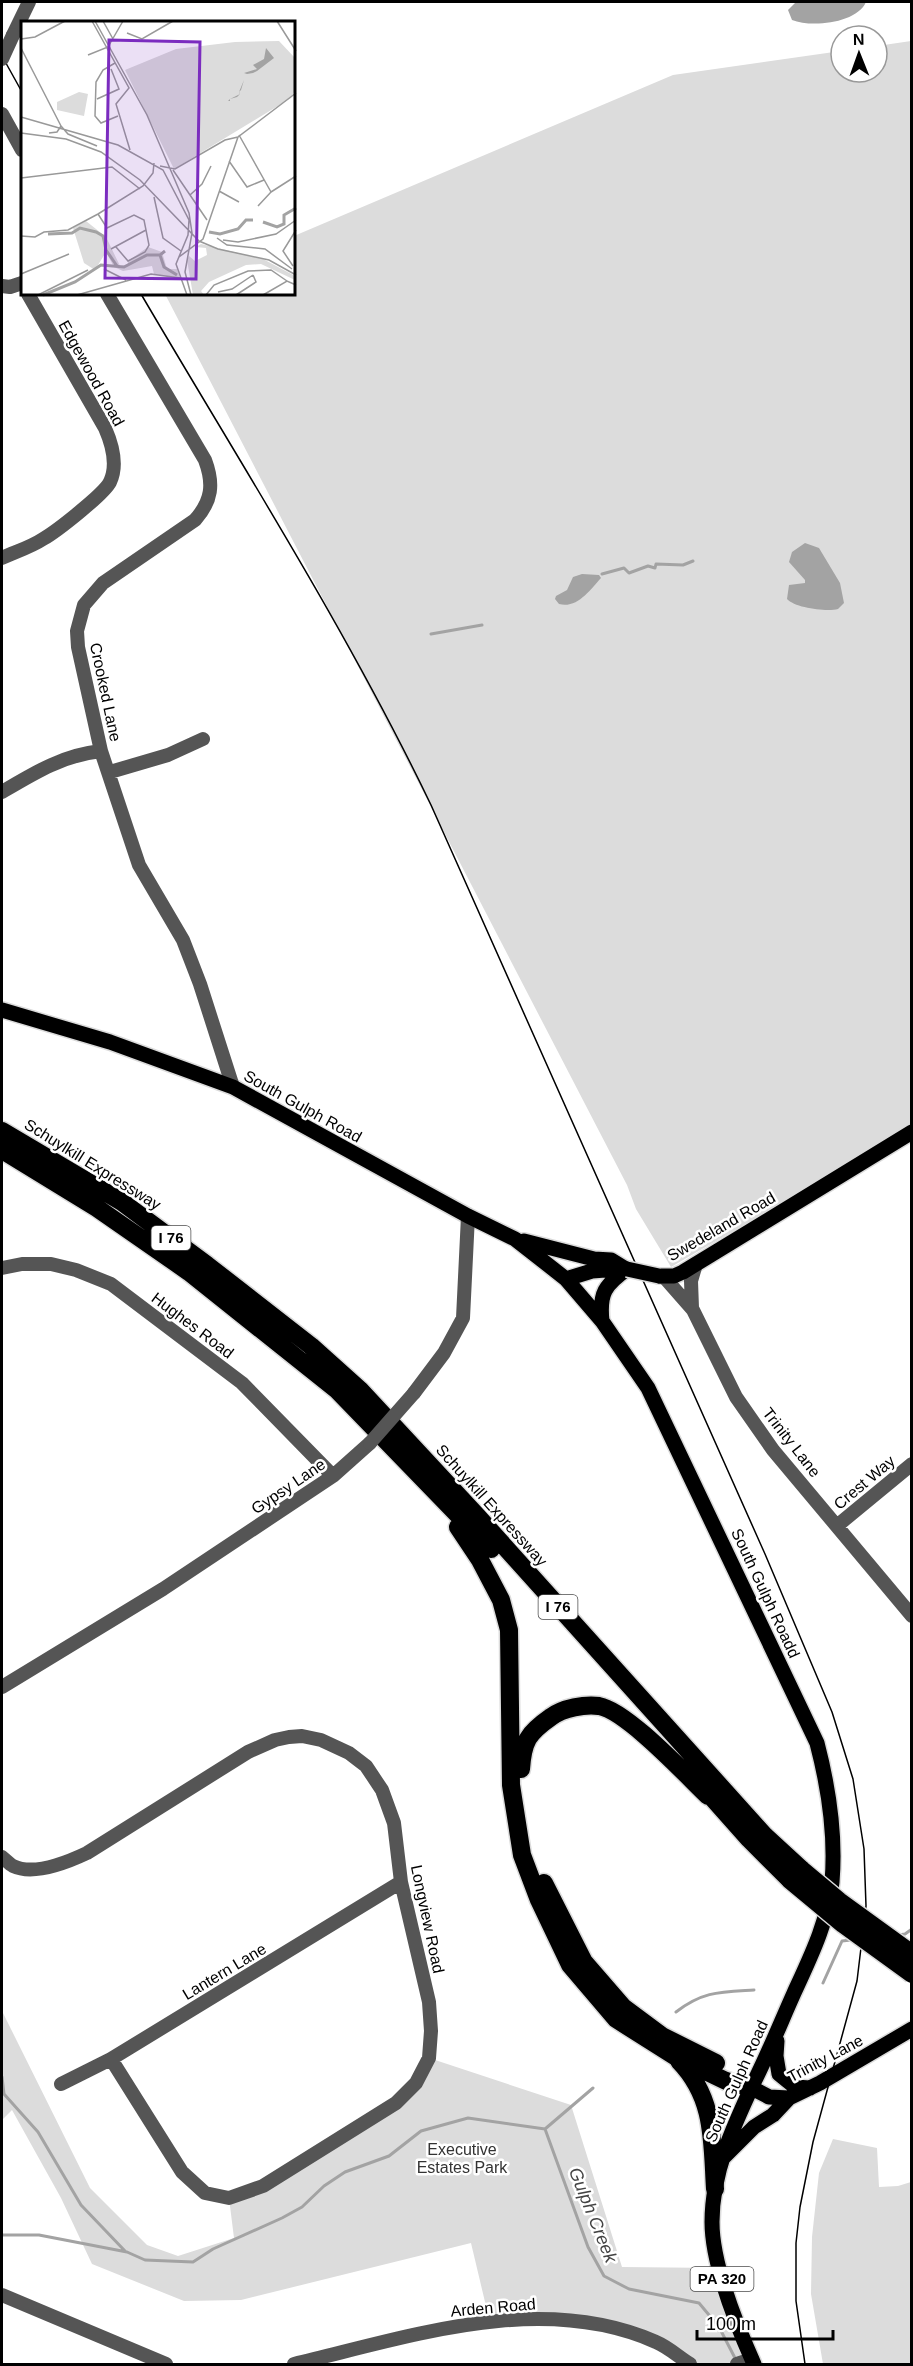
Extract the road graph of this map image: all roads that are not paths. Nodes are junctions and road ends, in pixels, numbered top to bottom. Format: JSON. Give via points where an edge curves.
{"nodes":[{"id":1,"x":30,"y":2,"type":"edge"},
{"id":2,"x":2,"y":58,"type":"edge"},
{"id":3,"x":2,"y":114,"type":"edge"},
{"id":4,"x":21,"y":148,"type":"edge"},
{"id":5,"x":21,"y":283,"type":"edge"},
{"id":6,"x":2,"y":286,"type":"edge"},
{"id":7,"x":29,"y":296,"type":"edge"},
{"id":8,"x":108,"y":296,"type":"edge"},
{"id":9,"x":2,"y":558,"type":"edge"},
{"id":10,"x":203,"y":740,"type":"dead end"},
{"id":11,"x":101,"y":751,"type":"junction"},
{"id":12,"x":110,"y":772,"type":"junction"},
{"id":13,"x":2,"y":792,"type":"edge"},
{"id":14,"x":2,"y":1010,"type":"edge"},
{"id":15,"x":233,"y":1087,"type":"junction"},
{"id":16,"x":2,"y":1126,"type":"edge"},
{"id":17,"x":2,"y":1131,"type":"edge"},
{"id":18,"x":912,"y":1132,"type":"edge"},
{"id":19,"x":22,"y":1141,"type":"junction"},
{"id":20,"x":2,"y":1150,"type":"edge"},
{"id":21,"x":468,"y":1216,"type":"junction"},
{"id":22,"x":515,"y":1239,"type":"junction"},
{"id":23,"x":594,"y":1259,"type":"junction"},
{"id":24,"x":696,"y":1264,"type":"junction"},
{"id":25,"x":2,"y":1268,"type":"edge"},
{"id":26,"x":626,"y":1268,"type":"junction"},
{"id":27,"x":662,"y":1276,"type":"junction"},
{"id":28,"x":566,"y":1279,"type":"junction"},
{"id":29,"x":693,"y":1311,"type":"junction"},
{"id":30,"x":602,"y":1321,"type":"junction"},
{"id":31,"x":393,"y":1446,"type":"junction"},
{"id":32,"x":912,"y":1464,"type":"edge"},
{"id":33,"x":333,"y":1476,"type":"junction"},
{"id":34,"x":838,"y":1525,"type":"junction"},
{"id":35,"x":912,"y":1616,"type":"edge"},
{"id":36,"x":2,"y":1687,"type":"edge"},
{"id":37,"x":726,"y":1814,"type":"junction"},
{"id":38,"x":2,"y":1857,"type":"edge"},
{"id":39,"x":796,"y":1875,"type":"junction"},
{"id":40,"x":401,"y":1882,"type":"junction"},
{"id":41,"x":813,"y":1954,"type":"joint"},
{"id":42,"x":912,"y":1954,"type":"edge"},
{"id":43,"x":912,"y":1974,"type":"edge"},
{"id":44,"x":912,"y":2029,"type":"edge"},
{"id":45,"x":779,"y":2031,"type":"junction"},
{"id":46,"x":676,"y":2057,"type":"junction"},
{"id":47,"x":111,"y":2059,"type":"junction"},
{"id":48,"x":61,"y":2084,"type":"dead end"},
{"id":49,"x":752,"y":2088,"type":"junction"},
{"id":50,"x":810,"y":2088,"type":"junction"},
{"id":51,"x":789,"y":2098,"type":"junction"},
{"id":52,"x":721,"y":2160,"type":"junction"},
{"id":53,"x":715,"y":2189,"type":"junction"},
{"id":54,"x":2,"y":2295,"type":"edge"},
{"id":55,"x":747,"y":2363,"type":"edge"},
{"id":56,"x":166,"y":2364,"type":"edge"},
{"id":57,"x":294,"y":2364,"type":"edge"},
{"id":58,"x":690,"y":2364,"type":"edge"}],
"edges":[{"from":1,"to":2,"type":"street","bridge":true},
{"from":3,"to":4,"type":"street"},
{"from":5,"to":6,"type":"street"},
{"from":7,"to":9,"type":"street","name":"Edgewood Road","via":[[105,428],[111,441],[113,470],[110,483],[100,494],[44,539]]},
{"from":8,"to":11,"type":"street","name":"Crooked Lane","via":[[205,460],[211,486],[210,498],[195,520],[103,583],[84,605],[77,631],[78,647]]},
{"from":10,"to":12,"type":"street"},
{"from":11,"to":12,"type":"street","name":"Crooked Lane"},
{"from":11,"to":13,"type":"street","via":[[61,759]]},
{"from":12,"to":15,"type":"street","name":"Crooked Lane","via":[[139,865],[183,940]]},
{"from":14,"to":15,"type":"main road","name":"South Gulph Road","via":[[110,1042]]},
{"from":15,"to":21,"type":"main road","name":"South Gulph Road"},
{"from":16,"to":19,"type":"highway"},
{"from":17,"to":19,"type":"highway","name":"Schuylkill Expressway","number":"I 76"},
{"from":18,"to":24,"type":"main road","name":"Swedeland Road"},
{"from":19,"to":39,"type":"highway","name":"Schuylkill Expressway","number":"I 76","via":[[122,1202],[311,1346],[360,1390]]},
{"from":20,"to":31,"type":"highway","name":"Schuylkill Expressway","number":"I 76","via":[[97,1208],[189,1272],[337,1390]]},
{"from":21,"to":22,"type":"main road","name":"South Gulph Road"},
{"from":21,"to":33,"type":"street","name":"Gypsy Lane","bridge":true,"via":[[463,1318],[444,1353],[414,1393],[370,1443]]},
{"from":22,"to":23,"type":"main road"},
{"from":22,"to":28,"type":"main road","name":"South Gulph Road"},
{"from":23,"to":26,"type":"main road","via":[[611,1260]]},
{"from":23,"to":28,"type":"main road","via":[[576,1266]]},
{"from":24,"to":27,"type":"main road","name":"Swedeland Road","via":[[674,1276]]},
{"from":24,"to":29,"type":"street","via":[[691,1281]]},
{"from":25,"to":33,"type":"street","name":"Hughes Road","via":[[51,1264],[111,1284],[242,1383]]},
{"from":26,"to":27,"type":"main road","name":"Swedeland Road","bridge":true},
{"from":26,"to":28,"type":"main road","name":"Swedeland Road","via":[[592,1271]]},
{"from":26,"to":30,"type":"main road","via":[[602,1293]]},
{"from":27,"to":29,"type":"street","name":"Trinity Lane"},
{"from":28,"to":30,"type":"main road","name":"South Gulph Roadd"},
{"from":29,"to":34,"type":"street","name":"Trinity Lane","via":[[736,1397],[773,1450]]},
{"from":30,"to":41,"type":"main road","name":"South Gulph Roadd","via":[[648,1388],[817,1743],[832,1817],[833,1850],[832,1884]]},
{"from":31,"to":37,"type":"highway","name":"Schuylkill Expressway","number":"I 76","via":[[589,1657]]},
{"from":31,"to":46,"type":"highway","via":[[448,1513],[501,1600],[509,1630],[511,1785],[522,1855],[539,1900],[570,1965],[616,2019]]},
{"from":32,"to":34,"type":"street","name":"Crest Way"},
{"from":33,"to":36,"type":"street","name":"Gypsy Lane","via":[[163,1589]]},
{"from":34,"to":35,"type":"street","name":"Trinity Lane"},
{"from":37,"to":39,"type":"highway","name":"Schuylkill Expressway","number":"I 76"},
{"from":37,"to":49,"type":"highway","via":[[640,1733],[615,1712],[600,1706],[555,1714],[533,1729],[522,1748],[520,1781],[530,1855],[584,1962],[623,2007],[662,2036],[730,2070]]},
{"from":38,"to":40,"type":"street","name":"Longview Road","via":[[14,1866],[39,1869],[63,1865],[248,1752],[275,1740],[302,1736],[334,1744],[373,1775],[394,1823]]},
{"from":39,"to":42,"type":"highway","name":"Schuylkill Expressway","number":"I 76","bridge":true},
{"from":39,"to":43,"type":"highway","name":"Schuylkill Expressway","number":"I 76","bridge":true,"via":[[843,1924]]},
{"from":40,"to":47,"type":"street","name":"Lantern Lane"},
{"from":40,"to":47,"type":"street","name":"Longview Road","via":[[429,2002],[429,2058],[416,2083],[396,2103],[263,2186],[229,2198],[205,2193],[182,2172]]},
{"from":41,"to":45,"type":"main road","name":"South Gulph Road"},
{"from":44,"to":50,"type":"main road","name":"Trinity Lane"},
{"from":45,"to":49,"type":"main road","name":"South Gulph Road"},
{"from":45,"to":50,"type":"main road","via":[[779,2074],[795,2087]]},
{"from":46,"to":49,"type":"highway","via":[[726,2081]]},
{"from":46,"to":53,"type":"highway","via":[[704,2097],[712,2137]]},
{"from":47,"to":48,"type":"street","name":"Lantern Lane"},
{"from":49,"to":51,"type":"main road","name":"Trinity Lane","via":[[769,2097]]},
{"from":49,"to":52,"type":"main road","name":"South Gulph Road","number":"PA 320"},
{"from":50,"to":51,"type":"main road","name":"Trinity Lane"},
{"from":51,"to":52,"type":"main road"},
{"from":52,"to":53,"type":"main road","name":"South Gulph Road","number":"PA 320"},
{"from":53,"to":55,"type":"main road","name":"South Gulph Road","number":"PA 320","via":[[712,2222],[718,2268]]},
{"from":54,"to":56,"type":"street"},
{"from":57,"to":58,"type":"street","name":"Arden Road","via":[[458,2325],[557,2318],[608,2325],[657,2342]]}]}
